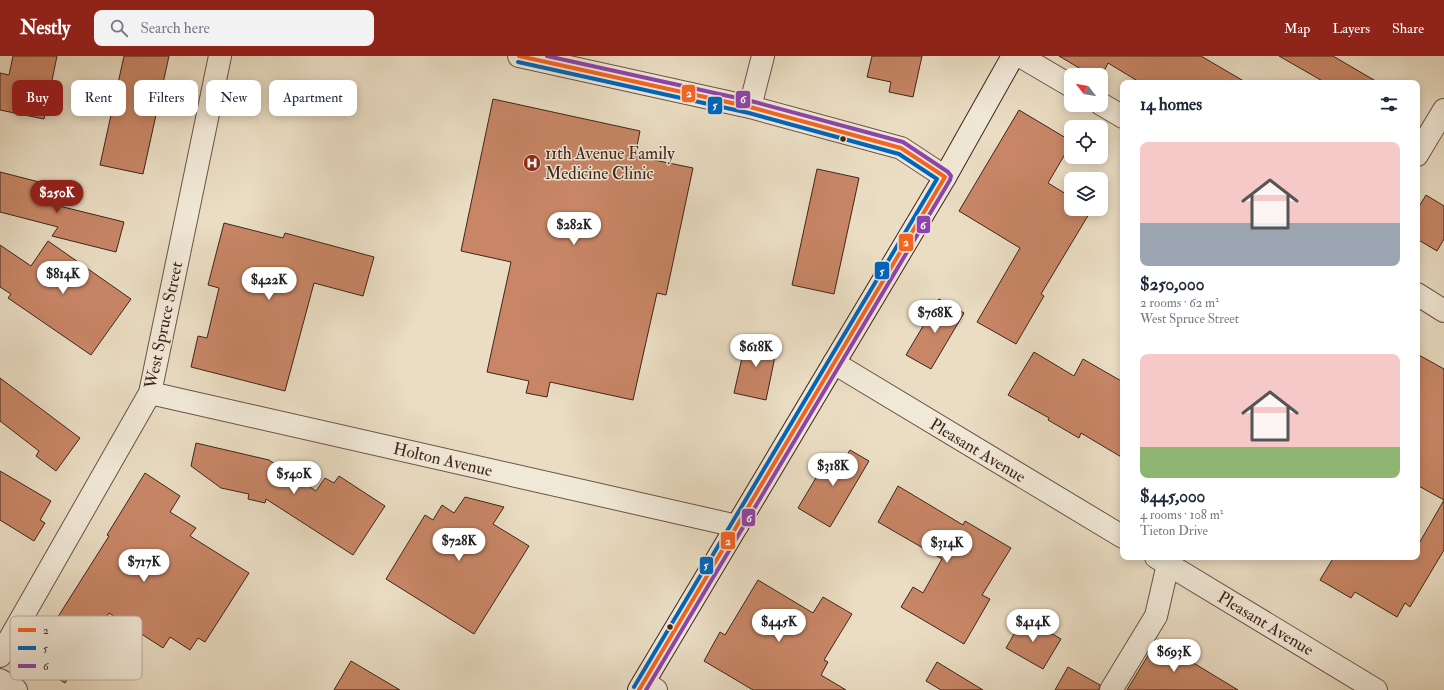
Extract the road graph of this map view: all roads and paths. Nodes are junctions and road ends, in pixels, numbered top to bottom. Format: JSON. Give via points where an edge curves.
{"nodes":[{"id":1,"x":220,"y":56,"type":"edge"},
{"id":2,"x":519,"y":56,"type":"edge"},
{"id":3,"x":763,"y":56,"type":"edge"},
{"id":4,"x":1013,"y":56,"type":"edge"},
{"id":5,"x":1020,"y":56,"type":"edge"},
{"id":6,"x":1064,"y":82,"type":"edge"},
{"id":7,"x":750,"y":107,"type":"junction"},
{"id":8,"x":1108,"y":108,"type":"edge"},
{"id":9,"x":1444,"y":110,"type":"edge"},
{"id":10,"x":1120,"y":115,"type":"edge"},
{"id":11,"x":1420,"y":150,"type":"edge"},
{"id":12,"x":945,"y":177,"type":"junction"},
{"id":13,"x":1420,"y":296,"type":"edge"},
{"id":14,"x":1444,"y":311,"type":"edge"},
{"id":15,"x":834,"y":363,"type":"junction"},
{"id":16,"x":150,"y":393,"type":"junction"},
{"id":17,"x":737,"y":526,"type":"junction"},
{"id":18,"x":1120,"y":535,"type":"edge"},
{"id":19,"x":1166,"y":560,"type":"edge"},
{"id":20,"x":1168,"y":560,"type":"edge"},
{"id":21,"x":23,"y":616,"type":"edge"},
{"id":22,"x":10,"y":638,"type":"edge"},
{"id":23,"x":0,"y":656,"type":"edge"},
{"id":24,"x":0,"y":680,"type":"edge"},
{"id":25,"x":646,"y":687,"type":"edge"},
{"id":26,"x":16,"y":690,"type":"edge"},
{"id":27,"x":1111,"y":690,"type":"edge"},
{"id":28,"x":1376,"y":690,"type":"edge"}],
"edges":[{"from":1,"to":16,"type":"street","name":"West Spruce Street"},
{"from":2,"to":7,"type":"street"},
{"from":3,"to":7,"type":"street"},
{"from":4,"to":12,"type":"street"},
{"from":5,"to":6,"type":"street"},
{"from":7,"to":12,"type":"street","via":[[901,148]]},
{"from":8,"to":10,"type":"street"},
{"from":9,"to":11,"type":"street"},
{"from":12,"to":15,"type":"street"},
{"from":13,"to":14,"type":"street"},
{"from":15,"to":17,"type":"street"},
{"from":15,"to":18,"type":"street","name":"Pleasant Avenue"},
{"from":16,"to":17,"type":"street","name":"Holton Avenue"},
{"from":16,"to":21,"type":"street","name":"West Spruce Street"},
{"from":17,"to":25,"type":"street"},
{"from":19,"to":27,"type":"street","via":[[1156,616]]},
{"from":20,"to":28,"type":"street","name":"Pleasant Avenue"},
{"from":22,"to":23,"type":"street","name":"West Spruce Street"},
{"from":24,"to":26,"type":"street"}]}
